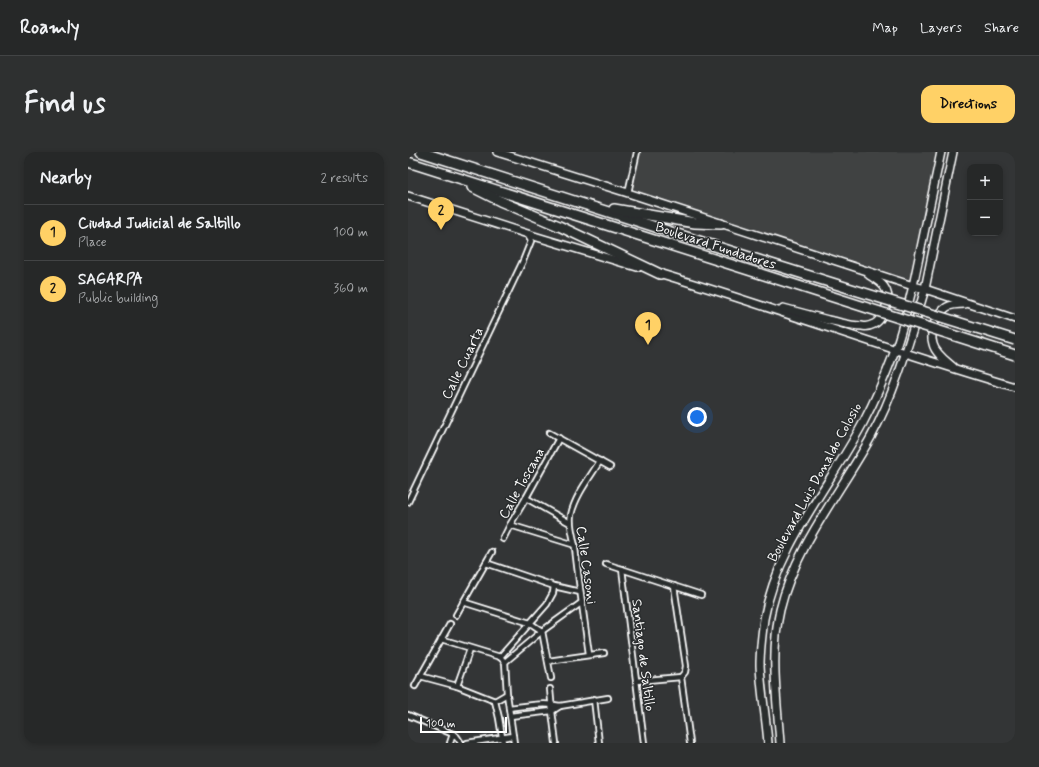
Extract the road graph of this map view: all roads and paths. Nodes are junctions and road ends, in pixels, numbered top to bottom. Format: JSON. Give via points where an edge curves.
{"nodes":[{"id":1,"x":421,"y":152,"type":"edge"},
{"id":2,"x":497,"y":152,"type":"edge"},
{"id":3,"x":636,"y":152,"type":"edge"},
{"id":4,"x":941,"y":152,"type":"edge"},
{"id":5,"x":953,"y":152,"type":"edge"},
{"id":6,"x":408,"y":162,"type":"edge"},
{"id":7,"x":457,"y":178,"type":"junction"},
{"id":8,"x":628,"y":193,"type":"junction"},
{"id":9,"x":408,"y":196,"type":"edge"},
{"id":10,"x":583,"y":204,"type":"junction"},
{"id":11,"x":721,"y":224,"type":"junction"},
{"id":12,"x":527,"y":234,"type":"junction"},
{"id":13,"x":862,"y":270,"type":"junction"},
{"id":14,"x":660,"y":274,"type":"junction"},
{"id":15,"x":913,"y":286,"type":"junction"},
{"id":16,"x":925,"y":289,"type":"junction"},
{"id":17,"x":751,"y":302,"type":"junction"},
{"id":18,"x":973,"y":305,"type":"junction"},
{"id":19,"x":1015,"y":319,"type":"edge"},
{"id":20,"x":1015,"y":340,"type":"edge"},
{"id":21,"x":895,"y":350,"type":"junction"},
{"id":22,"x":906,"y":353,"type":"junction"},
{"id":23,"x":1015,"y":355,"type":"edge"},
{"id":24,"x":957,"y":370,"type":"junction"},
{"id":25,"x":1015,"y":387,"type":"edge"},
{"id":26,"x":549,"y":433,"type":"dead end"},
{"id":27,"x":559,"y":438,"type":"junction"},
{"id":28,"x":600,"y":461,"type":"junction"},
{"id":29,"x":610,"y":467,"type":"dead end"},
{"id":30,"x":526,"y":498,"type":"junction"},
{"id":31,"x":408,"y":502,"type":"edge"},
{"id":32,"x":570,"y":523,"type":"junction"},
{"id":33,"x":510,"y":525,"type":"junction"},
{"id":34,"x":503,"y":539,"type":"dead end"},
{"id":35,"x":575,"y":545,"type":"junction"},
{"id":36,"x":492,"y":552,"type":"dead end"},
{"id":37,"x":486,"y":563,"type":"junction"},
{"id":38,"x":606,"y":564,"type":"dead end"},
{"id":39,"x":622,"y":569,"type":"junction"},
{"id":40,"x":554,"y":586,"type":"junction"},
{"id":41,"x":674,"y":586,"type":"junction"},
{"id":42,"x":580,"y":592,"type":"junction"},
{"id":43,"x":701,"y":595,"type":"dead end"},
{"id":44,"x":463,"y":602,"type":"junction"},
{"id":45,"x":581,"y":603,"type":"junction"},
{"id":46,"x":456,"y":615,"type":"dead end"},
{"id":47,"x":450,"y":624,"type":"dead end"},
{"id":48,"x":530,"y":624,"type":"junction"},
{"id":49,"x":542,"y":630,"type":"junction"},
{"id":50,"x":441,"y":639,"type":"junction"},
{"id":51,"x":470,"y":649,"type":"junction"},
{"id":52,"x":604,"y":653,"type":"dead end"},
{"id":53,"x":589,"y":654,"type":"junction"},
{"id":54,"x":500,"y":657,"type":"junction"},
{"id":55,"x":548,"y":661,"type":"junction"},
{"id":56,"x":505,"y":662,"type":"junction"},
{"id":57,"x":420,"y":676,"type":"junction"},
{"id":58,"x":681,"y":677,"type":"junction"},
{"id":59,"x":551,"y":678,"type":"dead end"},
{"id":60,"x":636,"y":681,"type":"junction"},
{"id":61,"x":415,"y":686,"type":"dead end"},
{"id":62,"x":457,"y":686,"type":"junction"},
{"id":63,"x":550,"y":689,"type":"dead end"},
{"id":64,"x":507,"y":694,"type":"junction"},
{"id":65,"x":608,"y":698,"type":"dead end"},
{"id":66,"x":594,"y":699,"type":"junction"},
{"id":67,"x":495,"y":701,"type":"junction"},
{"id":68,"x":551,"y":704,"type":"junction"},
{"id":69,"x":560,"y":706,"type":"junction"},
{"id":70,"x":509,"y":708,"type":"junction"},
{"id":71,"x":552,"y":711,"type":"junction"},
{"id":72,"x":408,"y":715,"type":"edge"},
{"id":73,"x":510,"y":716,"type":"junction"},
{"id":74,"x":453,"y":734,"type":"junction"},
{"id":75,"x":513,"y":736,"type":"junction"},
{"id":76,"x":502,"y":741,"type":"edge"},
{"id":77,"x":450,"y":743,"type":"edge"},
{"id":78,"x":461,"y":743,"type":"edge"},
{"id":79,"x":467,"y":743,"type":"edge"},
{"id":80,"x":514,"y":743,"type":"edge"},
{"id":81,"x":556,"y":743,"type":"edge"},
{"id":82,"x":599,"y":743,"type":"edge"},
{"id":83,"x":644,"y":743,"type":"edge"},
{"id":84,"x":690,"y":743,"type":"edge"},
{"id":85,"x":768,"y":743,"type":"edge"},
{"id":86,"x":780,"y":743,"type":"edge"}],
"edges":[{"from":1,"to":10,"type":"highway","name":"Boulevard Fundadores"},
{"from":2,"to":8,"type":"main road"},
{"from":3,"to":8,"type":"street"},
{"from":4,"to":15,"type":"main road","name":"Boulevard Luis Donaldo Colosio"},
{"from":5,"to":16,"type":"main road","name":"Boulevard Luis Donaldo Colosio"},
{"from":6,"to":7,"type":"highway","name":"Boulevard Fundadores"},
{"from":7,"to":14,"type":"highway","via":[[485,194]]},
{"from":7,"to":23,"type":"highway","name":"Boulevard Fundadores","bridge":true},
{"from":8,"to":11,"type":"main road"},
{"from":9,"to":12,"type":"main road"},
{"from":10,"to":11,"type":"highway","via":[[702,224]]},
{"from":10,"to":20,"type":"highway","name":"Boulevard Fundadores","bridge":true},
{"from":11,"to":13,"type":"main road"},
{"from":12,"to":14,"type":"main road"},
{"from":12,"to":31,"type":"street","name":"Calle Cuarta","via":[[531,241],[523,261]]},
{"from":13,"to":15,"type":"main road"},
{"from":13,"to":17,"type":"main road","via":[[883,285],[888,293],[880,318],[869,326],[846,324]]},
{"from":14,"to":17,"type":"main road"},
{"from":15,"to":16,"type":"main road"},
{"from":15,"to":21,"type":"main road","name":"Boulevard Luis Donaldo Colosio"},
{"from":16,"to":18,"type":"main road"},
{"from":16,"to":22,"type":"main road","name":"Boulevard Luis Donaldo Colosio"},
{"from":17,"to":21,"type":"main road"},
{"from":18,"to":19,"type":"main road"},
{"from":18,"to":24,"type":"main road","via":[[948,307],[935,322],[932,343],[940,356]]},
{"from":21,"to":22,"type":"main road"},
{"from":21,"to":85,"type":"main road","name":"Boulevard Luis Donaldo Colosio","via":[[863,424],[795,538],[770,595],[764,618],[760,664]]},
{"from":22,"to":24,"type":"main road"},
{"from":22,"to":86,"type":"main road","name":"Boulevard Luis Donaldo Colosio","via":[[878,424],[803,549],[784,594],[779,612],[774,664]]},
{"from":24,"to":25,"type":"main road"},
{"from":26,"to":27,"type":"street"},
{"from":27,"to":28,"type":"street"},
{"from":27,"to":30,"type":"street","name":"Calle Toscana"},
{"from":28,"to":29,"type":"street"},
{"from":28,"to":32,"type":"street","name":"Calle Casoni","via":[[577,498]]},
{"from":30,"to":32,"type":"street"},
{"from":30,"to":33,"type":"street","name":"Calle Toscana"},
{"from":32,"to":35,"type":"street","name":"Calle Casoni"},
{"from":33,"to":34,"type":"street","name":"Calle Toscana"},
{"from":33,"to":35,"type":"street"},
{"from":35,"to":42,"type":"street","name":"Calle Casoni"},
{"from":36,"to":37,"type":"street"},
{"from":37,"to":40,"type":"street"},
{"from":37,"to":44,"type":"street"},
{"from":38,"to":39,"type":"street"},
{"from":39,"to":41,"type":"street"},
{"from":39,"to":60,"type":"street","name":"Santiago de Saltillo"},
{"from":40,"to":42,"type":"street"},
{"from":40,"to":48,"type":"street","via":[[547,604]]},
{"from":41,"to":43,"type":"street"},
{"from":41,"to":58,"type":"street","via":[[686,666]]},
{"from":42,"to":45,"type":"street","name":"Calle Casoni"},
{"from":44,"to":46,"type":"street"},
{"from":44,"to":48,"type":"street"},
{"from":45,"to":49,"type":"street"},
{"from":45,"to":53,"type":"street","name":"Calle Casoni"},
{"from":47,"to":50,"type":"street"},
{"from":48,"to":49,"type":"street"},
{"from":48,"to":54,"type":"street"},
{"from":49,"to":55,"type":"street"},
{"from":49,"to":56,"type":"street"},
{"from":50,"to":51,"type":"street"},
{"from":50,"to":57,"type":"street"},
{"from":51,"to":54,"type":"street"},
{"from":51,"to":62,"type":"street"},
{"from":52,"to":53,"type":"street"},
{"from":53,"to":55,"type":"street"},
{"from":54,"to":56,"type":"street"},
{"from":55,"to":59,"type":"street"},
{"from":56,"to":64,"type":"street"},
{"from":57,"to":61,"type":"street"},
{"from":57,"to":62,"type":"street"},
{"from":58,"to":60,"type":"street"},
{"from":58,"to":84,"type":"street"},
{"from":60,"to":83,"type":"street","name":"Santiago de Saltillo"},
{"from":62,"to":67,"type":"street"},
{"from":63,"to":68,"type":"street"},
{"from":64,"to":67,"type":"street"},
{"from":64,"to":70,"type":"street"},
{"from":65,"to":66,"type":"street"},
{"from":66,"to":69,"type":"street"},
{"from":66,"to":82,"type":"street"},
{"from":67,"to":76,"type":"street"},
{"from":68,"to":69,"type":"street"},
{"from":68,"to":70,"type":"street"},
{"from":68,"to":71,"type":"street"},
{"from":69,"to":71,"type":"street"},
{"from":70,"to":73,"type":"street"},
{"from":71,"to":73,"type":"street"},
{"from":71,"to":81,"type":"street"},
{"from":72,"to":74,"type":"street"},
{"from":73,"to":75,"type":"street"},
{"from":74,"to":77,"type":"street"},
{"from":74,"to":78,"type":"street"},
{"from":75,"to":76,"type":"street"},
{"from":75,"to":80,"type":"street"},
{"from":76,"to":79,"type":"street"}]}
